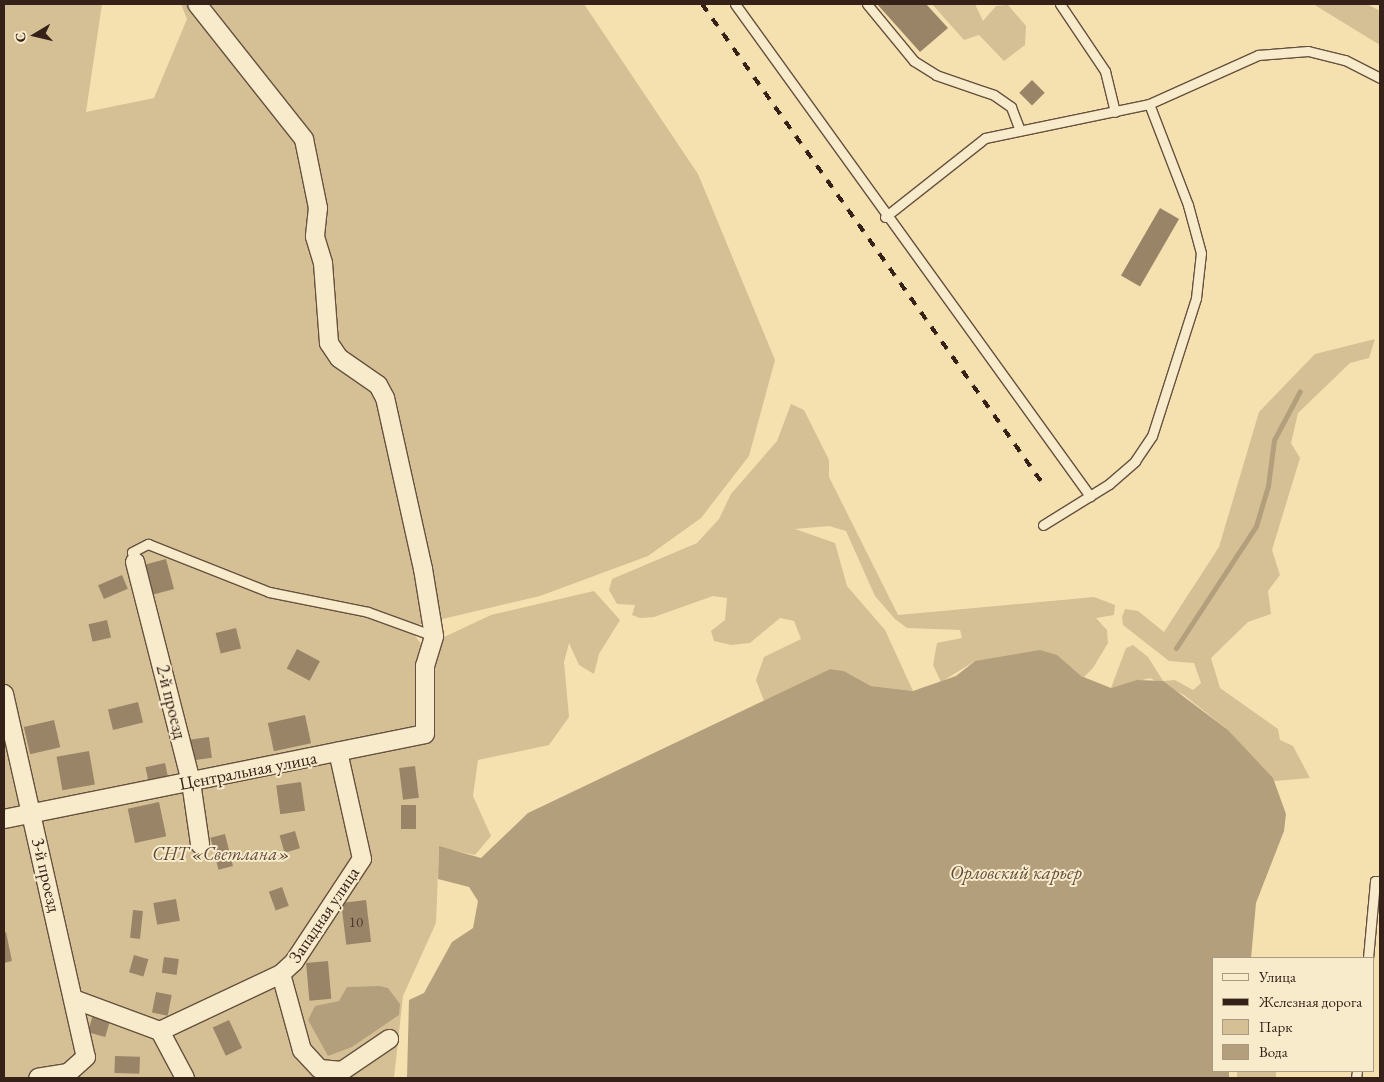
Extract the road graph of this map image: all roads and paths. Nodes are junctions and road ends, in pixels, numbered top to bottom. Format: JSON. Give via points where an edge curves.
{"nodes":[{"id":1,"x":197,"y":4,"type":"edge"},
{"id":2,"x":735,"y":4,"type":"edge"},
{"id":3,"x":867,"y":4,"type":"edge"},
{"id":4,"x":1060,"y":4,"type":"edge"},
{"id":5,"x":1380,"y":78,"type":"edge"},
{"id":6,"x":1149,"y":104,"type":"junction"},
{"id":7,"x":1115,"y":112,"type":"junction"},
{"id":8,"x":1019,"y":128,"type":"junction"},
{"id":9,"x":885,"y":217,"type":"junction"},
{"id":10,"x":1090,"y":496,"type":"junction"},
{"id":11,"x":1043,"y":525,"type":"dead end"},
{"id":12,"x":135,"y":562,"type":"joint"},
{"id":13,"x":434,"y":636,"type":"junction"},
{"id":14,"x":4,"y":694,"type":"edge"},
{"id":15,"x":338,"y":752,"type":"junction"},
{"id":16,"x":191,"y":782,"type":"junction"},
{"id":17,"x":32,"y":813,"type":"junction"},
{"id":18,"x":4,"y":819,"type":"edge"},
{"id":19,"x":200,"y":844,"type":"dead end"},
{"id":20,"x":1380,"y":881,"type":"edge"},
{"id":21,"x":1368,"y":957,"type":"edge"},
{"id":22,"x":282,"y":974,"type":"junction"},
{"id":23,"x":76,"y":1000,"type":"junction"},
{"id":24,"x":160,"y":1031,"type":"junction"},
{"id":25,"x":389,"y":1039,"type":"dead end"},
{"id":26,"x":38,"y":1078,"type":"edge"},
{"id":27,"x":185,"y":1078,"type":"edge"}],
"edges":[{"from":1,"to":13,"type":"street","via":[[304,139],[318,208],[315,236],[323,263],[329,342],[339,358],[378,385],[384,398]]},
{"from":2,"to":9,"type":"lane"},
{"from":3,"to":8,"type":"lane","via":[[914,61],[936,75],[994,95],[1011,107]]},
{"from":4,"to":7,"type":"lane","via":[[1105,71]]},
{"from":5,"to":6,"type":"lane","via":[[1345,60],[1308,51],[1258,54]]},
{"from":6,"to":7,"type":"lane"},
{"from":6,"to":10,"type":"lane","via":[[1188,205],[1201,253],[1196,298],[1152,436],[1135,462]]},
{"from":7,"to":8,"type":"lane"},
{"from":8,"to":9,"type":"lane","via":[[985,138],[954,159]]},
{"from":9,"to":10,"type":"lane"},
{"from":10,"to":11,"type":"lane"},
{"from":12,"to":13,"type":"lane","via":[[132,552],[148,544],[269,592],[368,612]]},
{"from":12,"to":16,"type":"street","name":"2-й проезд"},
{"from":13,"to":15,"type":"street","name":"Центральная улица","via":[[425,666],[425,734]]},
{"from":14,"to":17,"type":"street","name":"3-й проезд"},
{"from":15,"to":16,"type":"street","name":"Центральная улица"},
{"from":15,"to":22,"type":"street","name":"Западная улица","via":[[362,859],[294,962]]},
{"from":16,"to":17,"type":"street","name":"Центральная улица"},
{"from":16,"to":19,"type":"street","name":"2-й проезд"},
{"from":17,"to":18,"type":"street","name":"Центральная улица"},
{"from":17,"to":23,"type":"street","name":"3-й проезд"},
{"from":20,"to":21,"type":"lane","via":[[1375,881]]},
{"from":22,"to":24,"type":"street","name":"Западная улица"},
{"from":22,"to":25,"type":"street","via":[[302,1050],[320,1070],[342,1071]]},
{"from":23,"to":24,"type":"street"},
{"from":23,"to":26,"type":"street","name":"3-й проезд","via":[[86,1056],[68,1073]]},
{"from":24,"to":27,"type":"street"}]}
